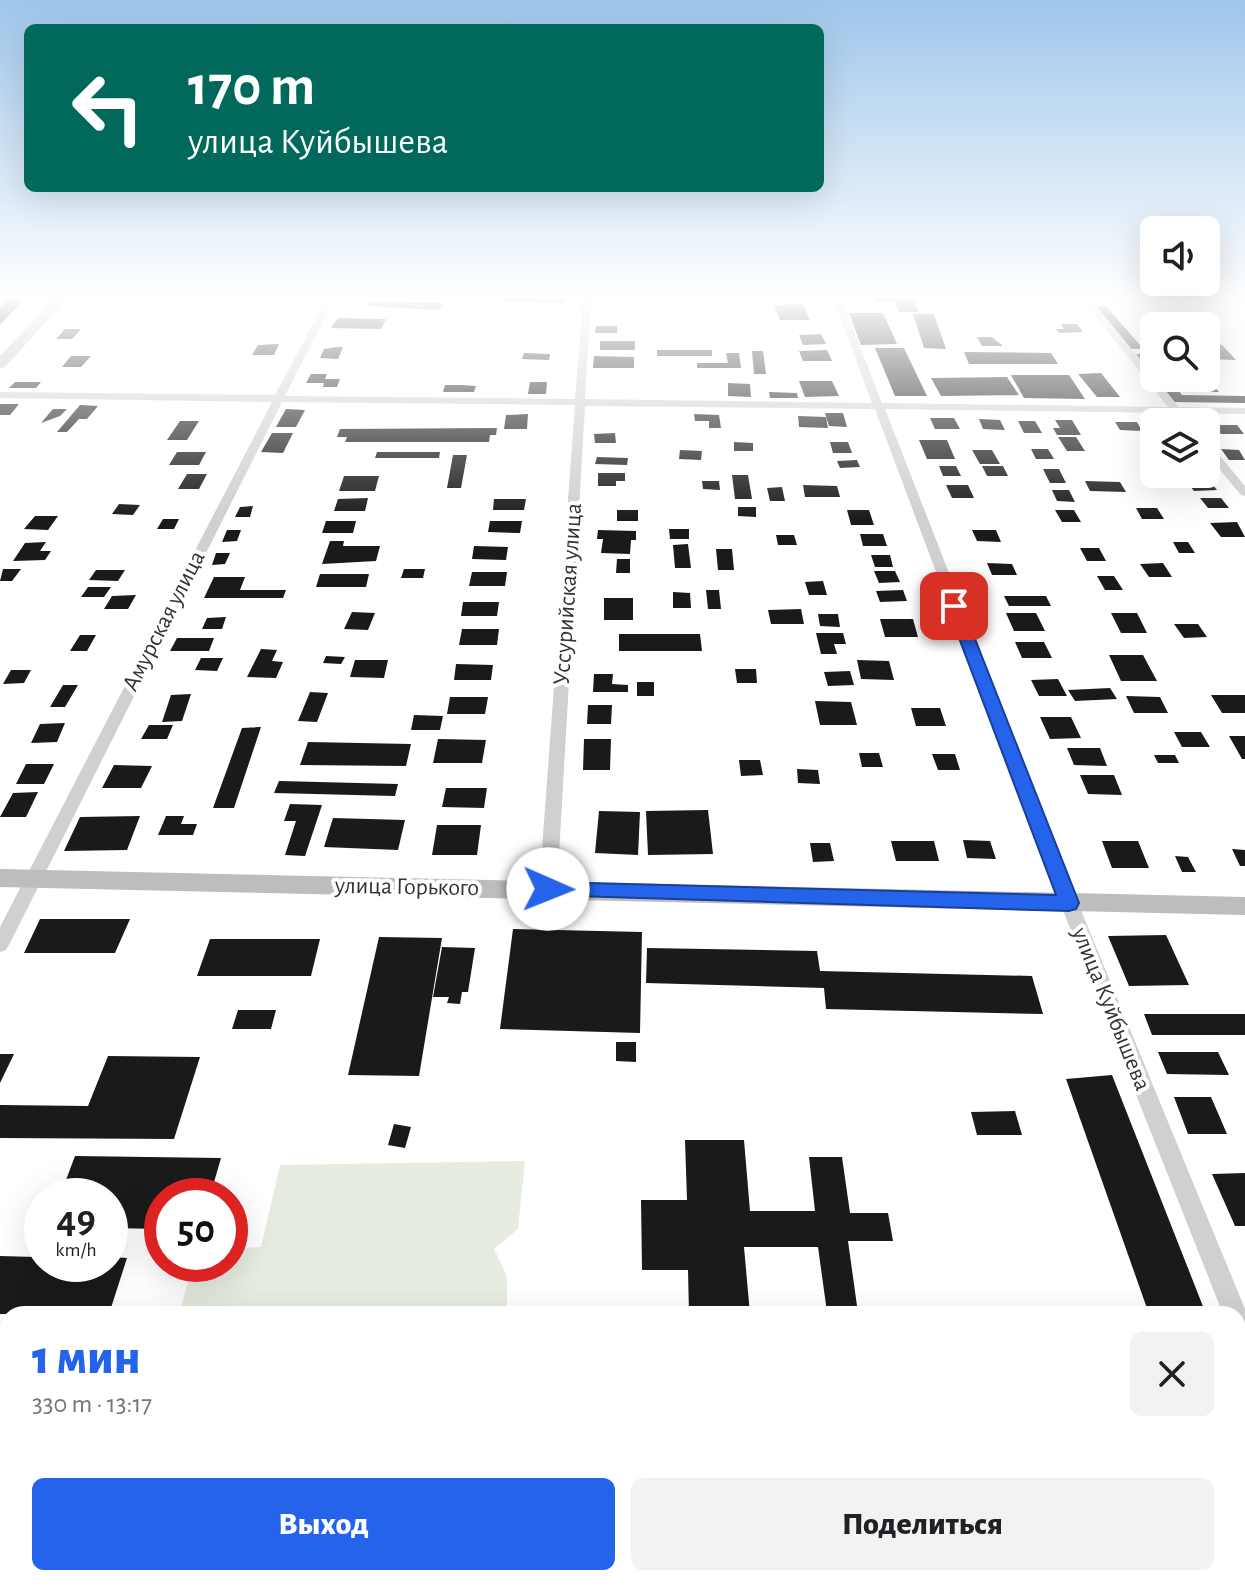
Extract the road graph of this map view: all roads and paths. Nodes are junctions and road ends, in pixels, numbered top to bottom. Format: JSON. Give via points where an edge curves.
{"nodes":[{"id":1,"x":291,"y":372,"type":"edge"},
{"id":2,"x":582,"y":372,"type":"edge"},
{"id":3,"x":866,"y":372,"type":"edge"},
{"id":4,"x":1145,"y":372,"type":"edge"},
{"id":5,"x":0,"y":395,"type":"edge"},
{"id":6,"x":277,"y":399,"type":"junction"},
{"id":7,"x":580,"y":404,"type":"junction"},
{"id":8,"x":879,"y":407,"type":"junction"},
{"id":9,"x":1174,"y":408,"type":"edge"},
{"id":10,"x":1140,"y":410,"type":"edge"},
{"id":11,"x":1220,"y":411,"type":"edge"},
{"id":12,"x":1245,"y":411,"type":"edge"},
{"id":13,"x":1220,"y":463,"type":"edge"},
{"id":14,"x":1245,"y":493,"type":"edge"},
{"id":15,"x":0,"y":878,"type":"edge"},
{"id":16,"x":34,"y":879,"type":"junction"},
{"id":17,"x":548,"y":889,"type":"junction"},
{"id":18,"x":1069,"y":903,"type":"junction"},
{"id":19,"x":1245,"y":906,"type":"edge"},
{"id":20,"x":0,"y":945,"type":"edge"},
{"id":21,"x":1232,"y":1306,"type":"edge"}],
"edges":[{"from":1,"to":6,"type":"street","name":"Амурская улица"},
{"from":2,"to":7,"type":"street","name":"Уссурийская улица"},
{"from":3,"to":8,"type":"street","name":"улица Куйбышева"},
{"from":4,"to":9,"type":"street"},
{"from":5,"to":6,"type":"street"},
{"from":6,"to":7,"type":"street"},
{"from":6,"to":16,"type":"street","name":"Амурская улица"},
{"from":7,"to":8,"type":"street"},
{"from":7,"to":17,"type":"street","name":"Уссурийская улица"},
{"from":8,"to":10,"type":"street"},
{"from":8,"to":18,"type":"street","name":"улица Куйбышева"},
{"from":11,"to":12,"type":"street"},
{"from":13,"to":14,"type":"street"},
{"from":15,"to":16,"type":"main road","name":"улица Горького"},
{"from":16,"to":17,"type":"main road","name":"улица Горького"},
{"from":16,"to":20,"type":"street","name":"Амурская улица"},
{"from":17,"to":18,"type":"main road","name":"улица Горького"},
{"from":18,"to":19,"type":"main road","name":"улица Горького"},
{"from":18,"to":21,"type":"street","name":"улица Куйбышева"}]}
